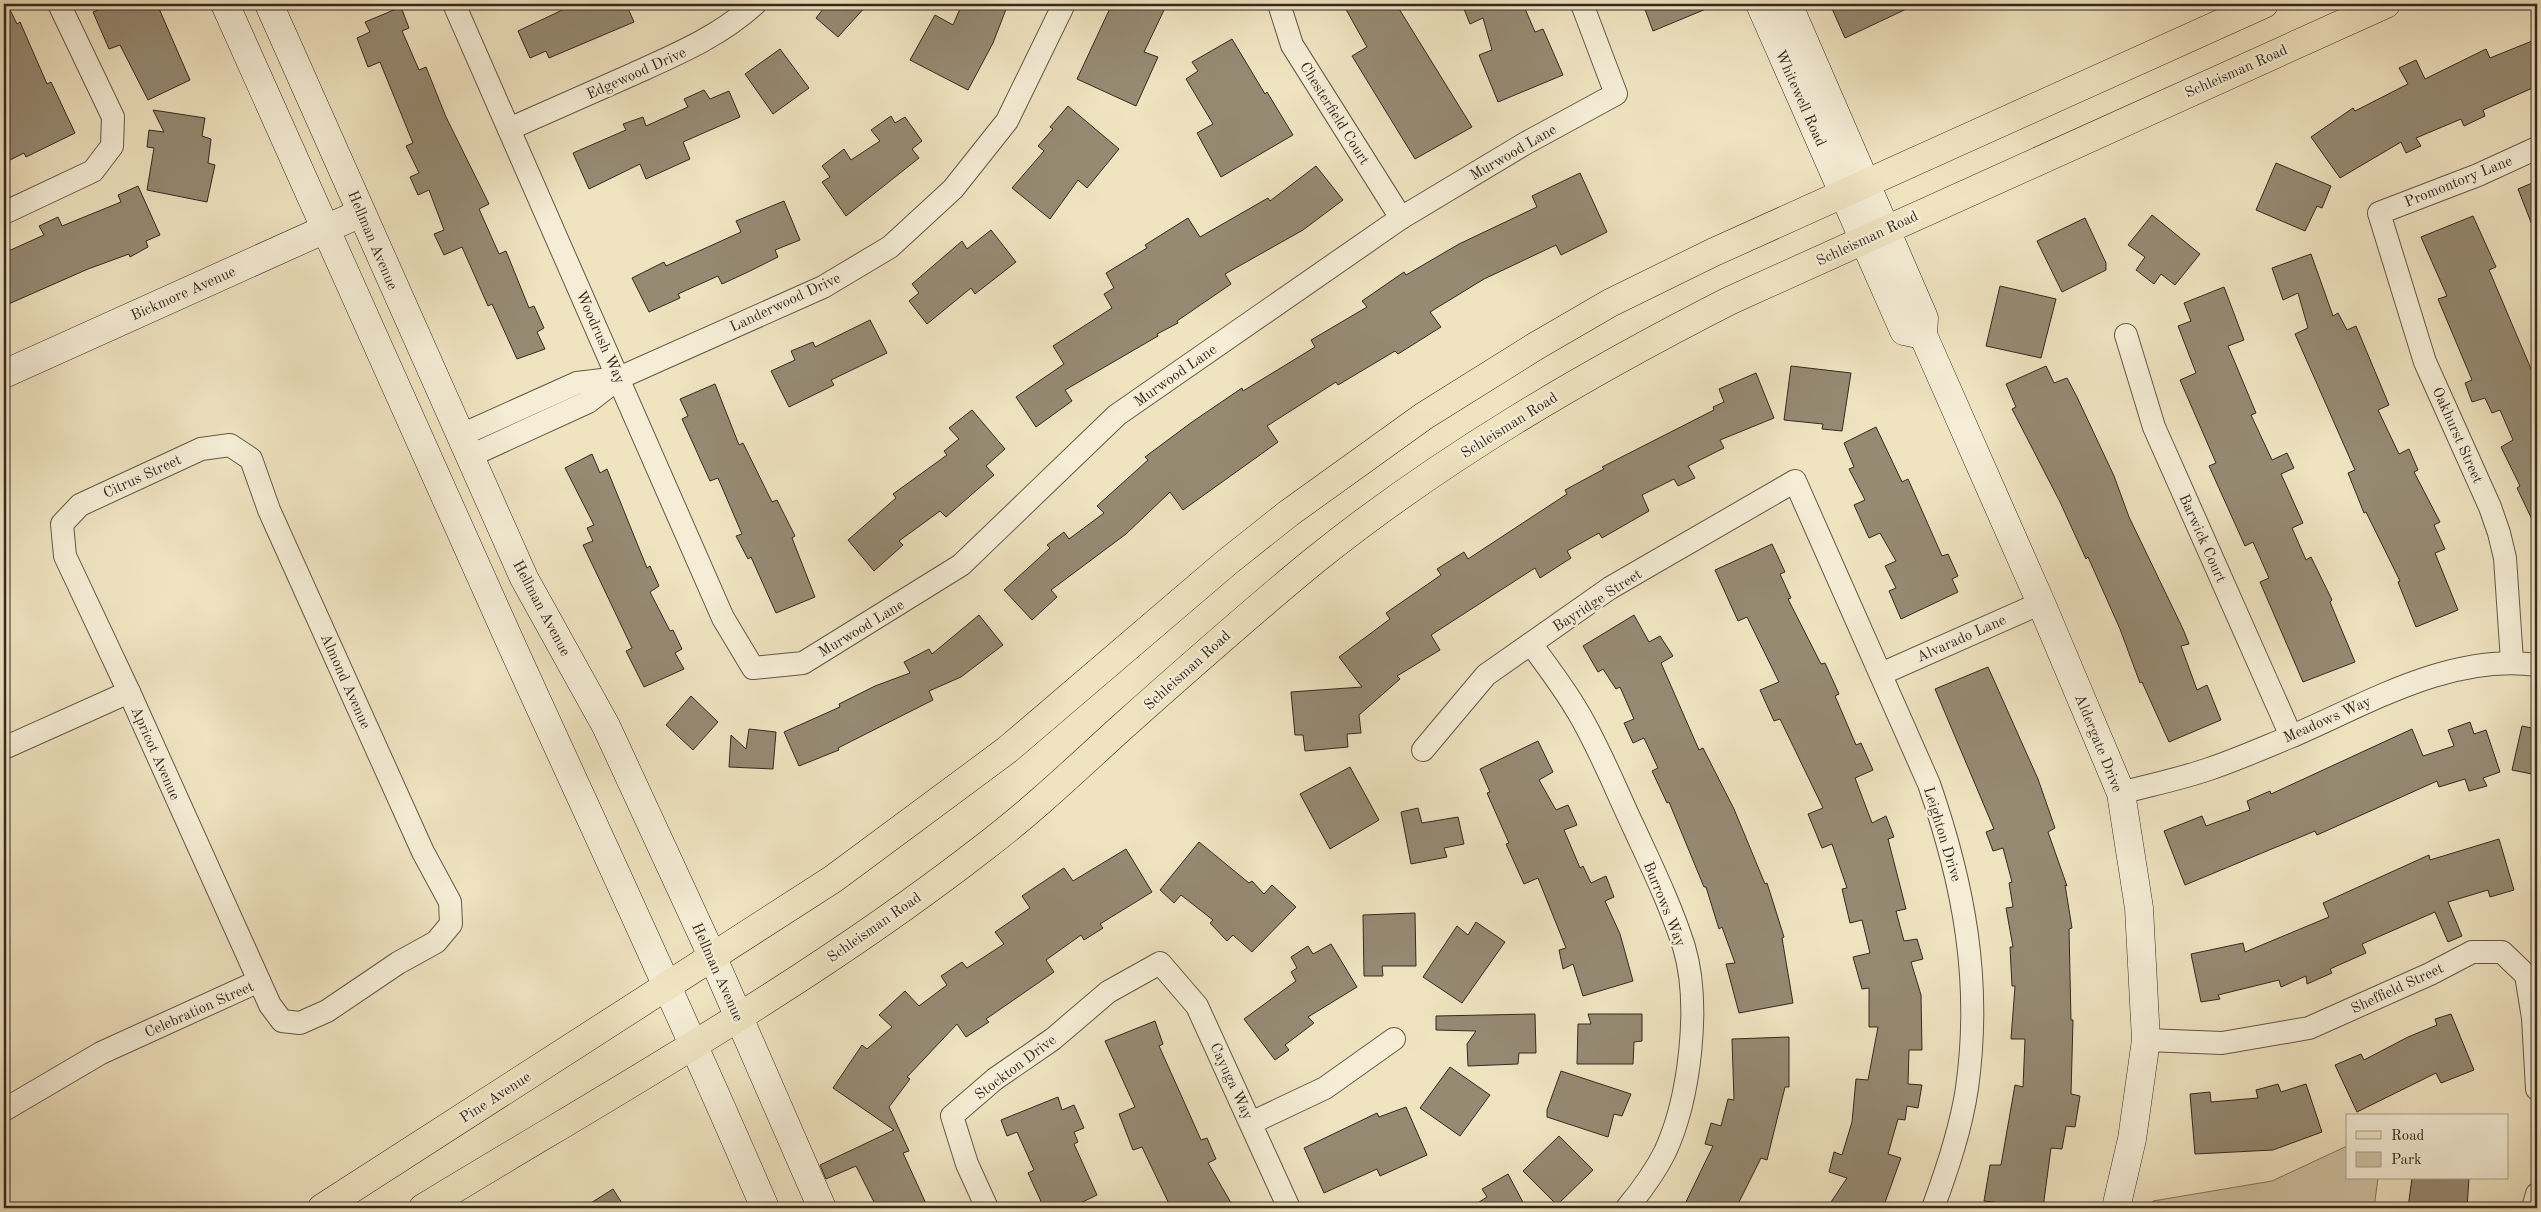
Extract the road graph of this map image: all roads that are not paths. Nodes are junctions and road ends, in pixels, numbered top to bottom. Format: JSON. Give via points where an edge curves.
{"nodes":[{"id":1,"x":59,"y":4,"type":"edge"},
{"id":2,"x":225,"y":4,"type":"edge"},
{"id":3,"x":269,"y":4,"type":"edge"},
{"id":4,"x":454,"y":4,"type":"edge"},
{"id":5,"x":755,"y":4,"type":"edge"},
{"id":6,"x":1064,"y":4,"type":"edge"},
{"id":7,"x":1280,"y":4,"type":"edge"},
{"id":8,"x":1582,"y":4,"type":"edge"},
{"id":9,"x":1760,"y":4,"type":"edge"},
{"id":10,"x":1788,"y":4,"type":"edge"},
{"id":11,"x":2264,"y":4,"type":"edge"},
{"id":12,"x":2386,"y":4,"type":"edge"},
{"id":13,"x":509,"y":130,"type":"junction"},
{"id":14,"x":2537,"y":148,"type":"edge"},
{"id":15,"x":1854,"y":187,"type":"junction"},
{"id":16,"x":362,"y":212,"type":"junction"},
{"id":17,"x":4,"y":213,"type":"edge"},
{"id":18,"x":2379,"y":213,"type":"joint"},
{"id":19,"x":1401,"y":218,"type":"junction"},
{"id":20,"x":324,"y":230,"type":"junction"},
{"id":21,"x":1875,"y":234,"type":"junction"},
{"id":22,"x":2126,"y":335,"type":"dead end"},
{"id":23,"x":4,"y":374,"type":"edge"},
{"id":24,"x":619,"y":378,"type":"junction"},
{"id":25,"x":230,"y":445,"type":"joint"},
{"id":26,"x":464,"y":447,"type":"junction"},
{"id":27,"x":1796,"y":481,"type":"joint"},
{"id":28,"x":62,"y":524,"type":"joint"},
{"id":29,"x":2041,"y":603,"type":"junction"},
{"id":30,"x":1531,"y":644,"type":"junction"},
{"id":31,"x":2512,"y":661,"type":"junction"},
{"id":32,"x":2537,"y":665,"type":"edge"},
{"id":33,"x":753,"y":668,"type":"joint"},
{"id":34,"x":1881,"y":674,"type":"junction"},
{"id":35,"x":129,"y":692,"type":"junction"},
{"id":36,"x":2291,"y":736,"type":"junction"},
{"id":37,"x":4,"y":748,"type":"edge"},
{"id":38,"x":1423,"y":750,"type":"dead end"},
{"id":39,"x":2121,"y":793,"type":"junction"},
{"id":40,"x":451,"y":924,"type":"joint"},
{"id":41,"x":713,"y":958,"type":"junction"},
{"id":42,"x":1160,"y":963,"type":"joint"},
{"id":43,"x":258,"y":981,"type":"junction"},
{"id":44,"x":667,"y":986,"type":"junction"},
{"id":45,"x":738,"y":1017,"type":"junction"},
{"id":46,"x":1394,"y":1039,"type":"dead end"},
{"id":47,"x":2146,"y":1040,"type":"junction"},
{"id":48,"x":694,"y":1043,"type":"junction"},
{"id":49,"x":2537,"y":1089,"type":"edge"},
{"id":50,"x":4,"y":1110,"type":"edge"},
{"id":51,"x":1251,"y":1123,"type":"junction"},
{"id":52,"x":2537,"y":1194,"type":"edge"},
{"id":53,"x":322,"y":1208,"type":"edge"},
{"id":54,"x":423,"y":1208,"type":"edge"},
{"id":55,"x":765,"y":1208,"type":"edge"},
{"id":56,"x":822,"y":1208,"type":"edge"},
{"id":57,"x":988,"y":1208,"type":"edge"},
{"id":58,"x":1289,"y":1208,"type":"edge"},
{"id":59,"x":1627,"y":1208,"type":"edge"},
{"id":60,"x":1933,"y":1208,"type":"edge"},
{"id":61,"x":2116,"y":1208,"type":"edge"},
{"id":62,"x":2533,"y":1208,"type":"edge"}],
"edges":[{"from":1,"to":17,"type":"street","via":[[113,117],[112,146],[93,171]]},
{"from":2,"to":20,"type":"main road"},
{"from":3,"to":16,"type":"main road","name":"Hellman Avenue"},
{"from":4,"to":13,"type":"street","name":"Woodrush Way"},
{"from":5,"to":13,"type":"street","name":"Edgewood Drive","via":[[713,36],[682,52]]},
{"from":6,"to":24,"type":"street","name":"Landerwood Drive","via":[[1007,121],[953,189],[890,247],[824,287]]},
{"from":7,"to":19,"type":"street","name":"Chesterfield Court","via":[[1292,45]]},
{"from":8,"to":19,"type":"street","name":"Murwood Lane","via":[[1616,94],[1526,143]]},
{"from":9,"to":15,"type":"main road","name":"Whitewell Road"},
{"from":10,"to":15,"type":"main road","name":"Whitewell Road"},
{"from":11,"to":15,"type":"main road"},
{"from":12,"to":21,"type":"main road","name":"Schleisman Road"},
{"from":13,"to":24,"type":"street","name":"Woodrush Way"},
{"from":14,"to":18,"type":"street","name":"Promontory Lane","via":[[2478,175]]},
{"from":15,"to":21,"type":"main road","name":"Aldergate Drive"},
{"from":15,"to":41,"type":"main road","via":[[1610,303],[1424,416],[1254,541],[957,789],[832,879]]},
{"from":16,"to":20,"type":"main road","name":"Bickmore Avenue"},
{"from":16,"to":26,"type":"main road","name":"Hellman Avenue"},
{"from":18,"to":31,"type":"street","name":"Oakhurst Street","via":[[2425,362],[2499,533],[2505,558]]},
{"from":19,"to":33,"type":"street","name":"Murwood Lane","via":[[1117,415],[961,565],[804,662]]},
{"from":20,"to":23,"type":"main road","name":"Bickmore Avenue"},
{"from":20,"to":44,"type":"main road"},
{"from":21,"to":29,"type":"main road","name":"Aldergate Drive","via":[[1904,331],[1923,335]]},
{"from":21,"to":45,"type":"main road","name":"Schleisman Road","via":[[1729,301],[1654,340],[1574,384],[1420,483],[1319,557],[1245,618],[984,848],[887,920]]},
{"from":22,"to":36,"type":"street","name":"Barwick Court","via":[[2154,428]]},
{"from":24,"to":26,"type":"street","name":"Landerwood Drive","via":[[588,402]]},
{"from":24,"to":33,"type":"street","name":"Woodrush Way","via":[[724,618]]},
{"from":25,"to":28,"type":"street","name":"Citrus Street","via":[[201,449],[80,505]]},
{"from":25,"to":40,"type":"street","name":"Almond Avenue","via":[[251,459],[269,510],[418,843],[450,902]]},
{"from":26,"to":41,"type":"main road","name":"Hellman Avenue","via":[[524,578],[606,726]]},
{"from":27,"to":30,"type":"street","name":"Bayridge Street","via":[[1610,588]]},
{"from":27,"to":34,"type":"street","name":"Leighton Drive"},
{"from":28,"to":35,"type":"street","name":"Apricot Avenue","via":[[64,556]]},
{"from":29,"to":34,"type":"street","name":"Alvarado Lane"},
{"from":29,"to":39,"type":"main road","name":"Aldergate Drive"},
{"from":30,"to":38,"type":"street","name":"Bayridge Street","via":[[1486,675]]},
{"from":30,"to":59,"type":"street","name":"Burrows Way","via":[[1594,742],[1665,897],[1684,949],[1692,1003],[1690,1058],[1680,1104],[1665,1151]]},
{"from":31,"to":32,"type":"street","name":"Meadows Way"},
{"from":31,"to":36,"type":"street","name":"Meadows Way","via":[[2414,682]]},
{"from":34,"to":60,"type":"street","name":"Leighton Drive","via":[[1929,784],[1946,835],[1963,898],[1970,961],[1973,1020],[1967,1090],[1950,1160]]},
{"from":35,"to":37,"type":"street"},
{"from":35,"to":43,"type":"street","name":"Apricot Avenue"},
{"from":36,"to":39,"type":"street","name":"Meadows Way","via":[[2209,769]]},
{"from":39,"to":47,"type":"main road","name":"Aldergate Drive","via":[[2139,908]]},
{"from":40,"to":43,"type":"street","name":"Celebration Street","via":[[436,942],[398,963],[327,1011],[300,1023],[282,1021]]},
{"from":41,"to":44,"type":"main road"},
{"from":41,"to":45,"type":"main road","name":"Hellman Avenue"},
{"from":42,"to":51,"type":"street","name":"Cayuga Way","via":[[1197,1006]]},
{"from":42,"to":57,"type":"street","name":"Stockton Drive","via":[[1108,992],[1053,1039],[996,1079],[952,1116],[967,1164]]},
{"from":43,"to":50,"type":"street","name":"Celebration Street","via":[[101,1053]]},
{"from":44,"to":48,"type":"main road"},
{"from":44,"to":53,"type":"main road","name":"Pine Avenue"},
{"from":45,"to":48,"type":"main road"},
{"from":45,"to":56,"type":"main road","name":"Hellman Avenue"},
{"from":46,"to":51,"type":"street","via":[[1326,1088]]},
{"from":47,"to":49,"type":"street","name":"Sheffield Street","via":[[2222,1043],[2309,1028],[2472,952],[2502,952],[2526,975],[2533,1018]]},
{"from":47,"to":61,"type":"main road","name":"Aldergate Drive","via":[[2132,1140]]},
{"from":48,"to":54,"type":"main road"},
{"from":48,"to":55,"type":"main road"},
{"from":51,"to":58,"type":"street","name":"Cayuga Way"},
{"from":52,"to":62,"type":"street"}]}
